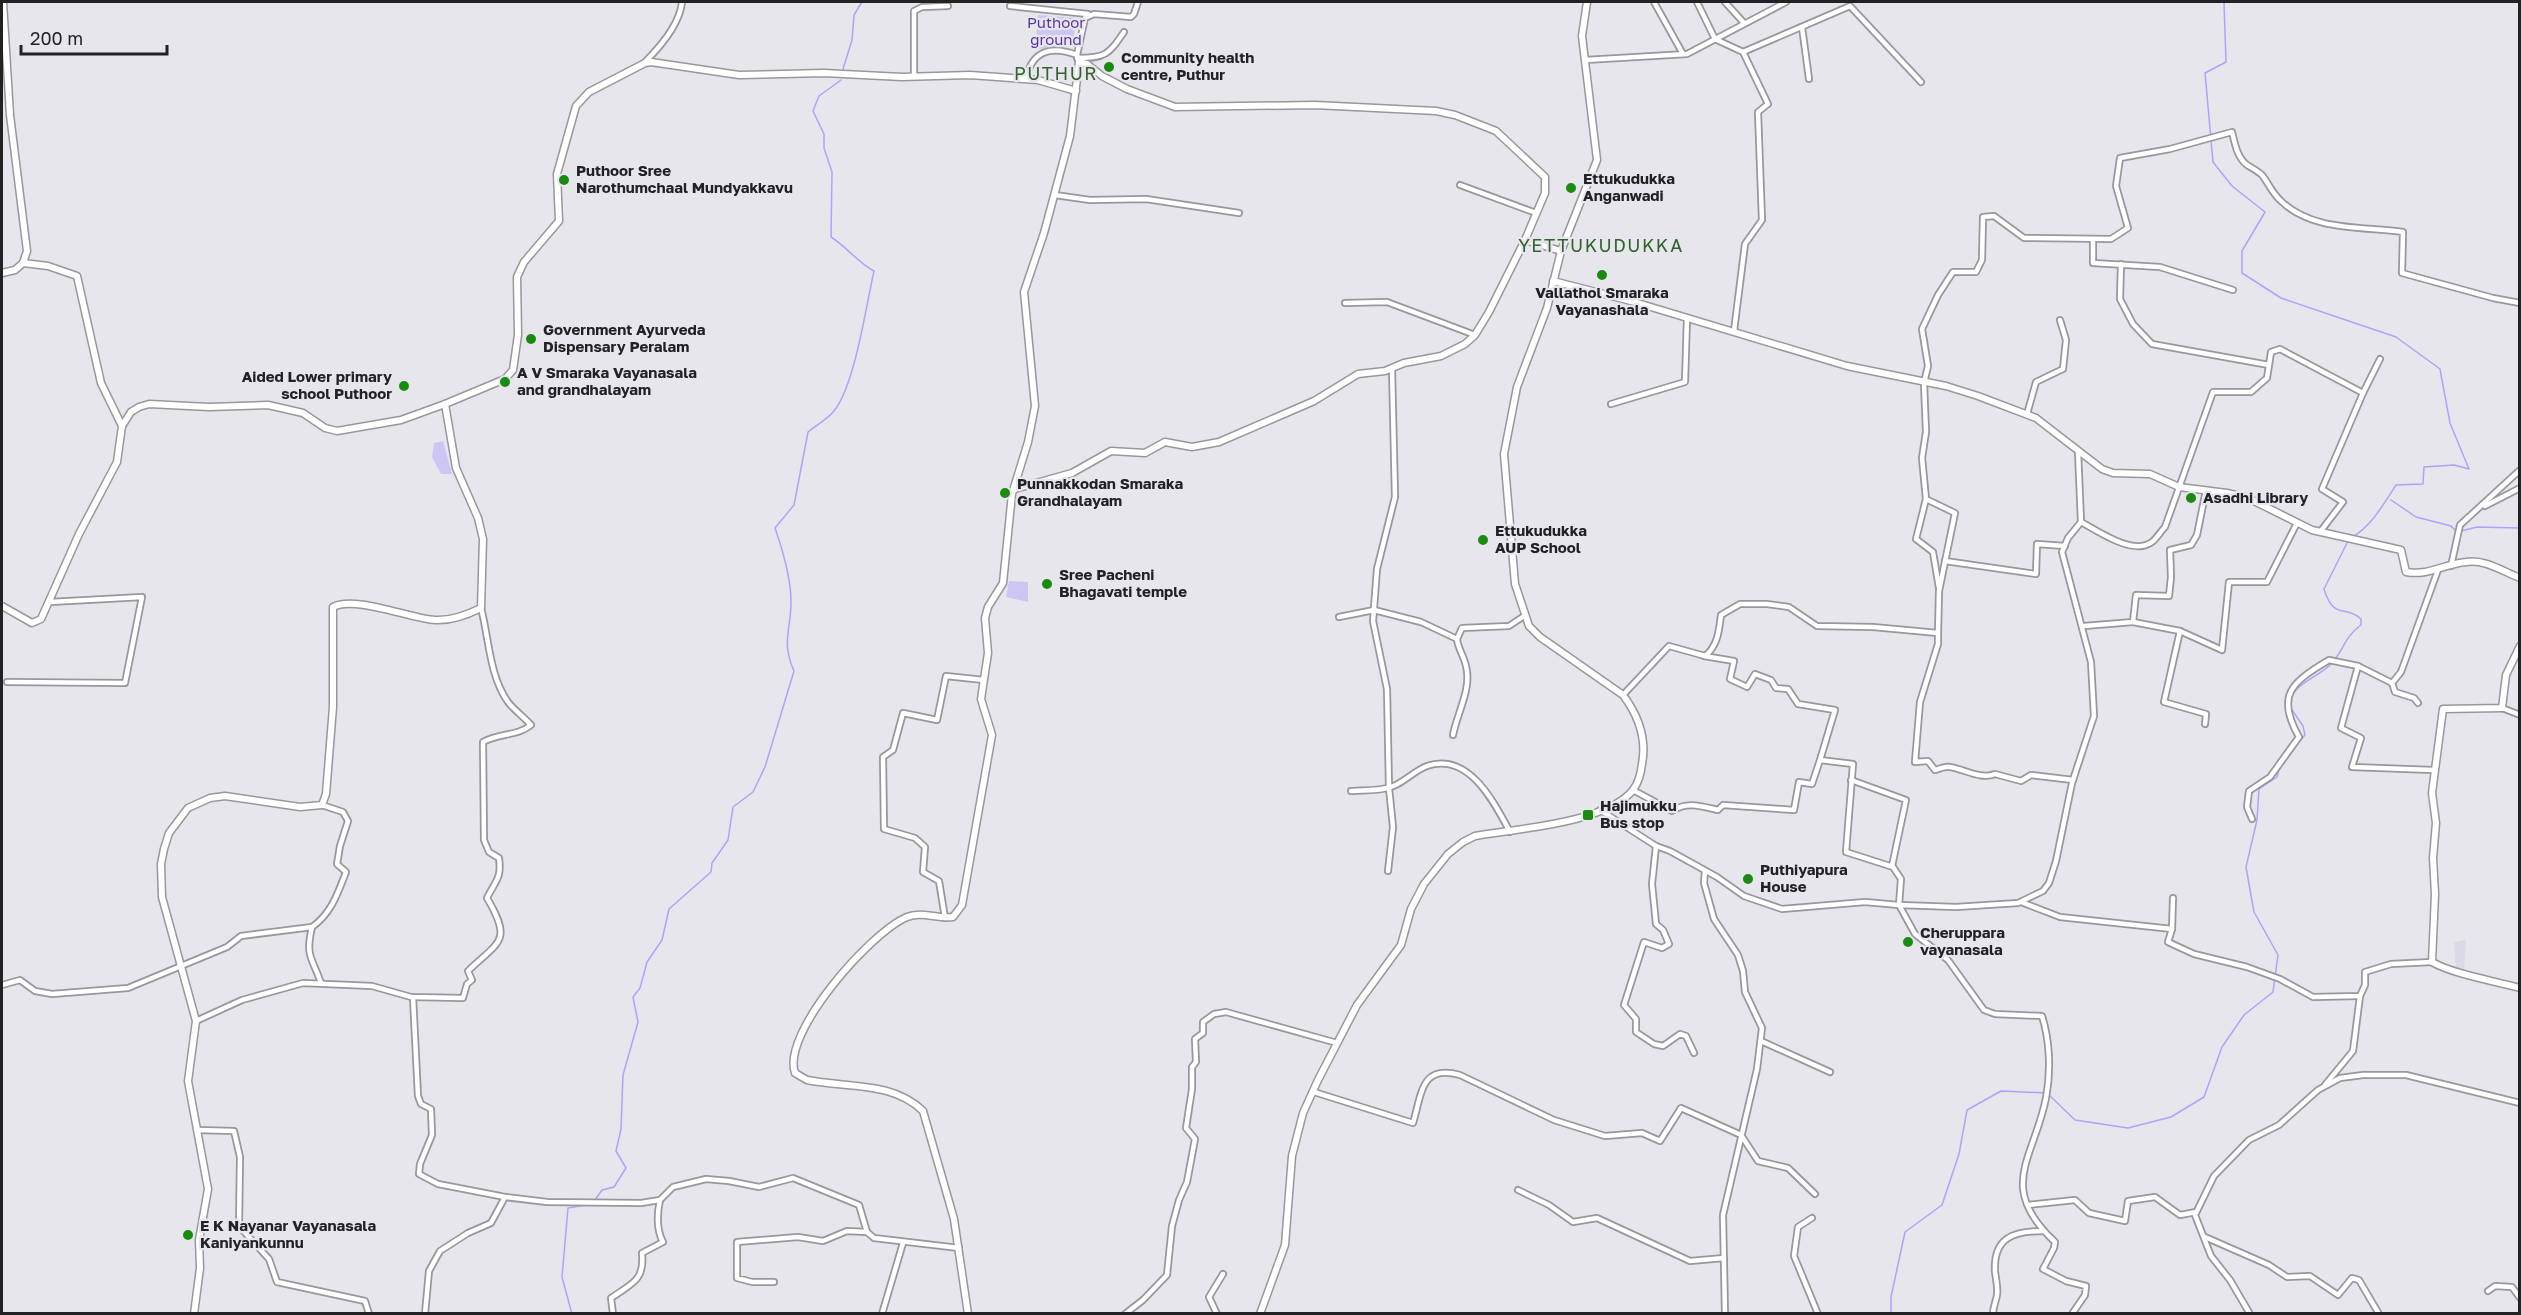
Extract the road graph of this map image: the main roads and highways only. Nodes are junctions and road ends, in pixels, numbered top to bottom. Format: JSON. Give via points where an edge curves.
{"nodes":[{"id":1,"x":3,"y":2,"type":"edge"},
{"id":2,"x":1587,"y":2,"type":"edge"},
{"id":3,"x":4,"y":44,"type":"edge"},
{"id":4,"x":1076,"y":90,"type":"junction"},
{"id":5,"x":1525,"y":240,"type":"junction"},
{"id":6,"x":1561,"y":251,"type":"junction"},
{"id":7,"x":22,"y":263,"type":"junction"},
{"id":8,"x":2,"y":273,"type":"edge"},
{"id":9,"x":1553,"y":281,"type":"junction"},
{"id":10,"x":446,"y":404,"type":"junction"},
{"id":11,"x":122,"y":426,"type":"junction"},
{"id":12,"x":1015,"y":489,"type":"junction"},
{"id":13,"x":2520,"y":578,"type":"edge"},
{"id":14,"x":2,"y":606,"type":"edge"},
{"id":15,"x":2520,"y":646,"type":"edge"},
{"id":16,"x":2520,"y":988,"type":"edge"},
{"id":17,"x":194,"y":1314,"type":"edge"},
{"id":18,"x":968,"y":1314,"type":"edge"},
{"id":19,"x":1260,"y":1314,"type":"edge"}],
"edges":[{"from":1,"to":3,"type":"main road"},
{"from":2,"to":6,"type":"main road","via":[[1582,36],[1597,160]]},
{"from":3,"to":7,"type":"main road","via":[[27,251]]},
{"from":4,"to":5,"type":"main road","via":[[1078,58],[1127,89],[1175,107],[1316,105],[1455,115],[1496,131],[1545,177],[1545,194]]},
{"from":4,"to":10,"type":"main road","via":[[1026,79],[970,75],[739,75],[645,63],[589,92],[576,106],[557,174],[559,221],[524,262],[517,277],[518,335],[513,370],[505,379]]},
{"from":4,"to":12,"type":"main road","via":[[1070,136],[1055,195],[1024,291],[1035,406]]},
{"from":5,"to":6,"type":"main road"},
{"from":5,"to":12,"type":"main road","via":[[1475,335],[1441,356],[1358,374],[1314,401],[1219,442],[1192,447],[1165,442],[1140,454],[1111,451],[1072,473]]},
{"from":6,"to":9,"type":"main road"},
{"from":7,"to":8,"type":"main road","via":[[15,270]]},
{"from":7,"to":11,"type":"main road","via":[[48,266],[77,276],[100,383]]},
{"from":9,"to":13,"type":"main road","via":[[1847,366],[1946,386],[2027,414],[2113,473],[2150,474],[2179,487],[2248,498],[2296,525],[2401,550],[2406,572],[2418,574],[2479,562]]},
{"from":9,"to":19,"type":"main road","via":[[1547,308],[1516,387],[1504,454],[1515,584],[1529,626],[1623,694],[1631,706],[1643,737],[1644,757],[1638,781],[1623,799],[1600,810],[1566,821],[1475,836],[1437,866],[1414,903],[1401,945],[1357,1005],[1303,1113],[1292,1156],[1285,1245]]},
{"from":10,"to":11,"type":"main road","via":[[401,420],[337,431],[303,413],[254,404],[149,404],[131,412]]},
{"from":10,"to":17,"type":"main road","via":[[456,468],[483,539],[481,608],[434,620],[386,608],[333,607],[333,707],[322,805],[300,807],[225,796],[188,808],[169,833],[161,864],[162,897],[196,1021],[188,1080],[208,1189]]},
{"from":11,"to":14,"type":"main road","via":[[117,462],[37,623]]},
{"from":12,"to":18,"type":"main road","via":[[1003,583],[985,618],[987,653],[981,699],[992,735],[962,905],[958,913],[945,918],[914,914],[903,918],[852,963],[805,1024],[793,1070],[807,1080],[891,1092],[911,1100],[923,1112],[942,1172],[959,1248]]},
{"from":15,"to":16,"type":"main road","via":[[2506,675],[2502,708],[2443,709],[2432,793],[2436,823],[2432,962],[2447,971]]}]}
